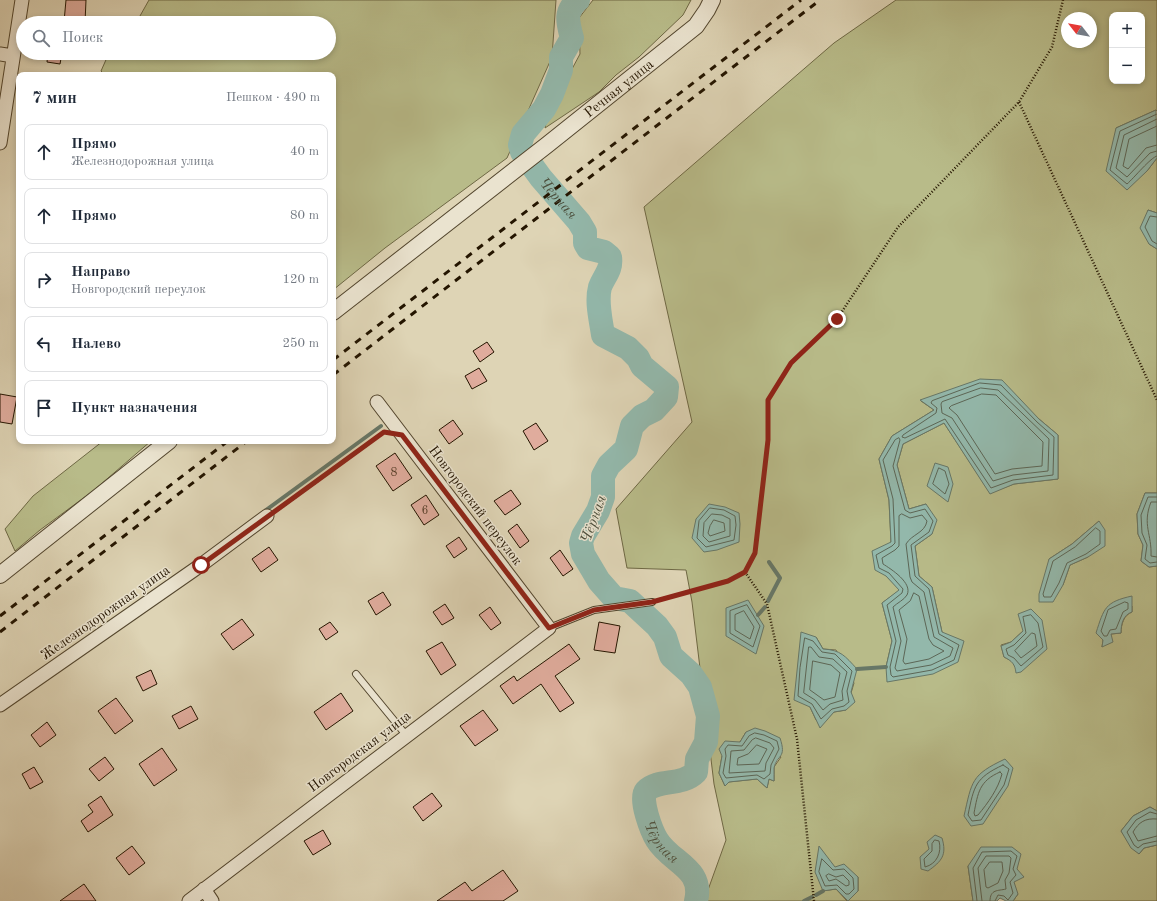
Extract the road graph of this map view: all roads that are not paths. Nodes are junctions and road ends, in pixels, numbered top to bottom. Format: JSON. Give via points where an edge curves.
{"nodes":[{"id":1,"x":22,"y":0,"type":"edge"},
{"id":2,"x":712,"y":0,"type":"edge"},
{"id":3,"x":19,"y":16,"type":"edge"},
{"id":4,"x":16,"y":37,"type":"edge"},
{"id":5,"x":0,"y":54,"type":"edge"},
{"id":6,"x":13,"y":56,"type":"junction"},
{"id":7,"x":0,"y":143,"type":"edge"},
{"id":8,"x":336,"y":310,"type":"edge"},
{"id":9,"x":377,"y":402,"type":"dead end"},
{"id":10,"x":165,"y":444,"type":"edge"},
{"id":11,"x":270,"y":518,"type":"road end"},
{"id":12,"x":0,"y":575,"type":"edge"},
{"id":13,"x":652,"y":602,"type":"road end"},
{"id":14,"x":549,"y":628,"type":"junction"},
{"id":15,"x":356,"y":674,"type":"dead end"},
{"id":16,"x":0,"y":705,"type":"edge"},
{"id":17,"x":406,"y":735,"type":"junction"},
{"id":18,"x":204,"y":889,"type":"junction"},
{"id":19,"x":188,"y":901,"type":"edge"},
{"id":20,"x":212,"y":901,"type":"edge"}],
"edges":[{"from":1,"to":3,"type":"street"},
{"from":2,"to":8,"type":"street","name":"Речная улица","via":[[696,26]]},
{"from":4,"to":6,"type":"street"},
{"from":5,"to":6,"type":"street"},
{"from":6,"to":7,"type":"street"},
{"from":9,"to":14,"type":"street","name":"Новгородский переулок"},
{"from":10,"to":12,"type":"street"},
{"from":11,"to":16,"type":"street","name":"Железнодорожная улица"},
{"from":13,"to":14,"type":"lane","via":[[594,610]]},
{"from":14,"to":17,"type":"street","name":"Новгородская улица"},
{"from":15,"to":17,"type":"lane"},
{"from":17,"to":18,"type":"street","name":"Новгородская улица"},
{"from":18,"to":19,"type":"street","name":"Новгородская улица"},
{"from":18,"to":20,"type":"street"}]}
